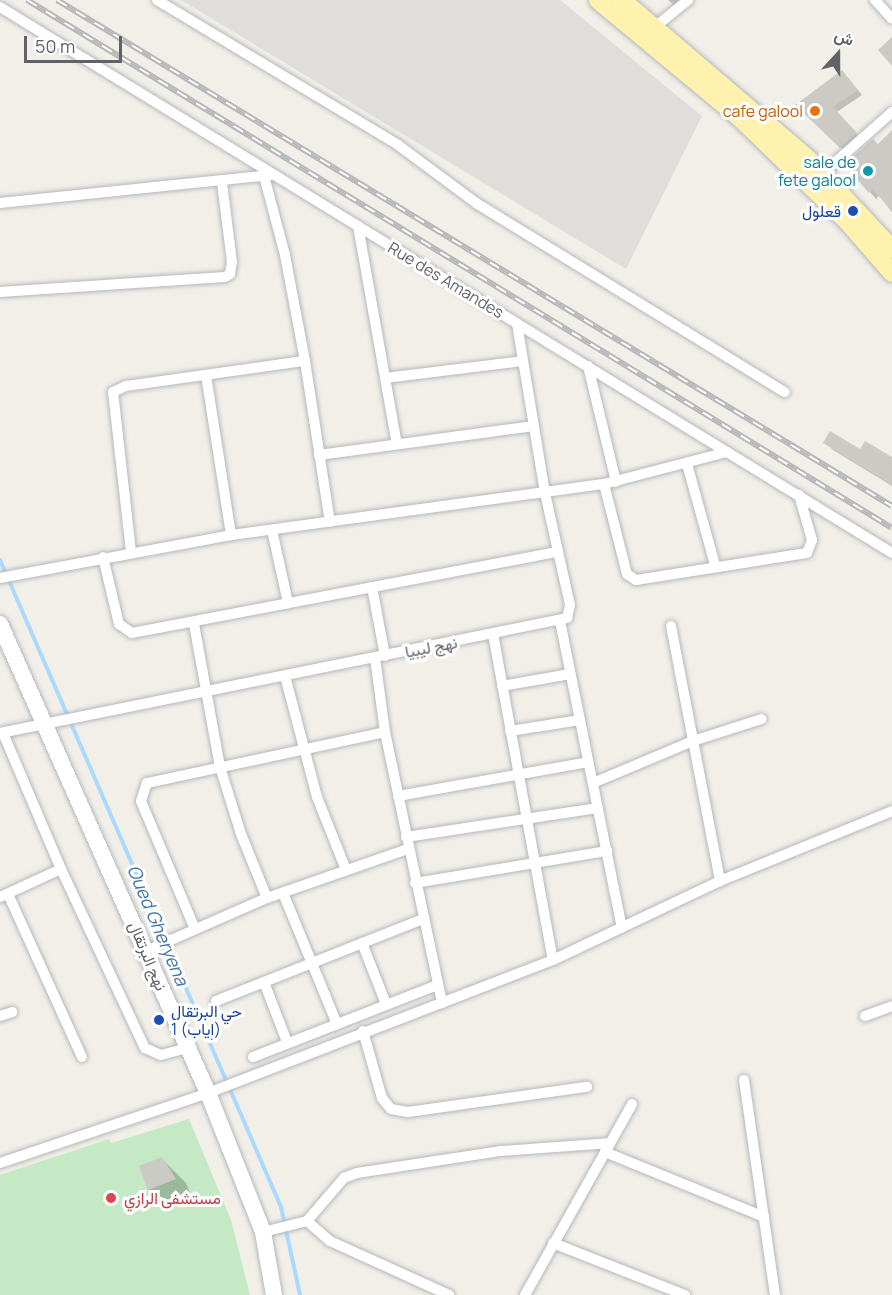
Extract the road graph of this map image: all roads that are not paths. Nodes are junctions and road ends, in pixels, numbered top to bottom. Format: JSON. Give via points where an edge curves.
{"nodes":[{"id":1,"x":157,"y":0,"type":"edge"},
{"id":2,"x":598,"y":0,"type":"edge"},
{"id":3,"x":622,"y":0,"type":"edge"},
{"id":4,"x":687,"y":0,"type":"edge"},
{"id":5,"x":875,"y":0,"type":"edge"},
{"id":6,"x":0,"y":7,"type":"edge"},
{"id":7,"x":892,"y":19,"type":"edge"},
{"id":8,"x":655,"y":27,"type":"junction"},
{"id":9,"x":892,"y":112,"type":"edge"},
{"id":10,"x":822,"y":174,"type":"junction"},
{"id":11,"x":269,"y":175,"type":"junction"},
{"id":12,"x":222,"y":183,"type":"junction"},
{"id":13,"x":0,"y":204,"type":"edge"},
{"id":14,"x":358,"y":226,"type":"junction"},
{"id":15,"x":892,"y":249,"type":"edge"},
{"id":16,"x":892,"y":273,"type":"edge"},
{"id":17,"x":0,"y":292,"type":"edge"},
{"id":18,"x":517,"y":323,"type":"junction"},
{"id":19,"x":305,"y":361,"type":"junction"},
{"id":20,"x":523,"y":361,"type":"junction"},
{"id":21,"x":588,"y":366,"type":"junction"},
{"id":22,"x":206,"y":375,"type":"junction"},
{"id":23,"x":385,"y":378,"type":"junction"},
{"id":24,"x":785,"y":392,"type":"dead end"},
{"id":25,"x":534,"y":426,"type":"junction"},
{"id":26,"x":397,"y":444,"type":"junction"},
{"id":27,"x":727,"y":452,"type":"junction"},
{"id":28,"x":320,"y":455,"type":"junction"},
{"id":29,"x":687,"y":464,"type":"junction"},
{"id":30,"x":616,"y":482,"type":"junction"},
{"id":31,"x":604,"y":484,"type":"junction"},
{"id":32,"x":545,"y":493,"type":"junction"},
{"id":33,"x":799,"y":495,"type":"junction"},
{"id":34,"x":330,"y":522,"type":"junction"},
{"id":35,"x":272,"y":530,"type":"junction"},
{"id":36,"x":231,"y":535,"type":"junction"},
{"id":37,"x":131,"y":552,"type":"junction"},
{"id":38,"x":558,"y":552,"type":"junction"},
{"id":39,"x":892,"y":553,"type":"edge"},
{"id":40,"x":103,"y":557,"type":"junction"},
{"id":41,"x":715,"y":565,"type":"junction"},
{"id":42,"x":0,"y":578,"type":"edge"},
{"id":43,"x":372,"y":587,"type":"junction"},
{"id":44,"x":288,"y":603,"type":"junction"},
{"id":45,"x":560,"y":621,"type":"junction"},
{"id":46,"x":0,"y":624,"type":"edge"},
{"id":47,"x":194,"y":624,"type":"junction"},
{"id":48,"x":671,"y":626,"type":"dead end"},
{"id":49,"x":492,"y":634,"type":"junction"},
{"id":50,"x":380,"y":657,"type":"junction"},
{"id":51,"x":570,"y":674,"type":"junction"},
{"id":52,"x":285,"y":676,"type":"junction"},
{"id":53,"x":502,"y":686,"type":"junction"},
{"id":54,"x":206,"y":692,"type":"junction"},
{"id":55,"x":762,"y":719,"type":"dead end"},
{"id":56,"x":580,"y":720,"type":"junction"},
{"id":57,"x":53,"y":723,"type":"junction"},
{"id":58,"x":510,"y":731,"type":"junction"},
{"id":59,"x":385,"y":732,"type":"junction"},
{"id":60,"x":2,"y":733,"type":"edge"},
{"id":61,"x":693,"y":741,"type":"junction"},
{"id":62,"x":305,"y":750,"type":"junction"},
{"id":63,"x":588,"y":762,"type":"junction"},
{"id":64,"x":220,"y":767,"type":"junction"},
{"id":65,"x":518,"y":775,"type":"junction"},
{"id":66,"x":593,"y":783,"type":"junction"},
{"id":67,"x":398,"y":795,"type":"junction"},
{"id":68,"x":598,"y":808,"type":"junction"},
{"id":69,"x":892,"y":811,"type":"edge"},
{"id":70,"x":526,"y":819,"type":"junction"},
{"id":71,"x":407,"y":843,"type":"junction"},
{"id":72,"x":607,"y":851,"type":"junction"},
{"id":73,"x":535,"y":865,"type":"junction"},
{"id":74,"x":61,"y":869,"type":"junction"},
{"id":75,"x":346,"y":870,"type":"junction"},
{"id":76,"x":720,"y":881,"type":"junction"},
{"id":77,"x":415,"y":883,"type":"junction"},
{"id":78,"x":283,"y":892,"type":"junction"},
{"id":79,"x":4,"y":895,"type":"edge"},
{"id":80,"x":267,"y":898,"type":"junction"},
{"id":81,"x":423,"y":919,"type":"junction"},
{"id":82,"x":622,"y":928,"type":"junction"},
{"id":83,"x":190,"y":931,"type":"junction"},
{"id":84,"x":362,"y":943,"type":"junction"},
{"id":85,"x":152,"y":948,"type":"junction"},
{"id":86,"x":553,"y":960,"type":"junction"},
{"id":87,"x":312,"y":963,"type":"junction"},
{"id":88,"x":264,"y":982,"type":"junction"},
{"id":89,"x":438,"y":985,"type":"junction"},
{"id":90,"x":216,"y":1001,"type":"dead end"},
{"id":91,"x":386,"y":1004,"type":"junction"},
{"id":92,"x":442,"y":1004,"type":"junction"},
{"id":93,"x":892,"y":1006,"type":"edge"},
{"id":94,"x":12,"y":1012,"type":"dead end"},
{"id":95,"x":0,"y":1016,"type":"edge"},
{"id":96,"x":865,"y":1016,"type":"dead end"},
{"id":97,"x":337,"y":1024,"type":"junction"},
{"id":98,"x":363,"y":1031,"type":"junction"},
{"id":99,"x":287,"y":1042,"type":"junction"},
{"id":100,"x":188,"y":1048,"type":"junction"},
{"id":101,"x":253,"y":1057,"type":"dead end"},
{"id":102,"x":82,"y":1058,"type":"dead end"},
{"id":103,"x":744,"y":1080,"type":"dead end"},
{"id":104,"x":586,"y":1087,"type":"dead end"},
{"id":105,"x":214,"y":1091,"type":"junction"},
{"id":106,"x":632,"y":1104,"type":"dead end"},
{"id":107,"x":607,"y":1148,"type":"junction"},
{"id":108,"x":0,"y":1164,"type":"edge"},
{"id":109,"x":764,"y":1217,"type":"junction"},
{"id":110,"x":304,"y":1222,"type":"junction"},
{"id":111,"x":270,"y":1231,"type":"junction"},
{"id":112,"x":553,"y":1243,"type":"junction"},
{"id":113,"x":274,"y":1295,"type":"edge"},
{"id":114,"x":449,"y":1295,"type":"edge"},
{"id":115,"x":525,"y":1295,"type":"edge"},
{"id":116,"x":685,"y":1295,"type":"edge"},
{"id":117,"x":775,"y":1295,"type":"edge"}],
"edges":[{"from":1,"to":24,"type":"street","via":[[398,145],[476,203]]},
{"from":2,"to":16,"type":"main road","via":[[739,117],[839,213]]},
{"from":3,"to":8,"type":"main road"},
{"from":4,"to":8,"type":"street"},
{"from":5,"to":7,"type":"street"},
{"from":6,"to":11,"type":"street","name":"Rue des Amandes"},
{"from":8,"to":10,"type":"main road"},
{"from":9,"to":10,"type":"street"},
{"from":10,"to":15,"type":"main road"},
{"from":11,"to":12,"type":"street"},
{"from":11,"to":14,"type":"street","name":"Rue des Amandes"},
{"from":11,"to":19,"type":"street"},
{"from":12,"to":13,"type":"street"},
{"from":12,"to":17,"type":"street","via":[[232,262],[225,278]]},
{"from":14,"to":18,"type":"street","name":"Rue des Amandes"},
{"from":14,"to":23,"type":"street"},
{"from":18,"to":20,"type":"street"},
{"from":18,"to":21,"type":"street","name":"Rue des Amandes"},
{"from":19,"to":22,"type":"street"},
{"from":19,"to":28,"type":"street"},
{"from":20,"to":23,"type":"street"},
{"from":20,"to":25,"type":"street"},
{"from":21,"to":27,"type":"street","name":"Rue des Amandes"},
{"from":21,"to":30,"type":"street"},
{"from":22,"to":36,"type":"street"},
{"from":22,"to":37,"type":"street","via":[[126,386],[113,392]]},
{"from":23,"to":26,"type":"street"},
{"from":25,"to":26,"type":"street"},
{"from":25,"to":32,"type":"street"},
{"from":26,"to":28,"type":"street"},
{"from":27,"to":29,"type":"street"},
{"from":27,"to":33,"type":"street","name":"Rue des Amandes"},
{"from":28,"to":34,"type":"street"},
{"from":29,"to":30,"type":"street"},
{"from":29,"to":41,"type":"street"},
{"from":30,"to":31,"type":"street"},
{"from":31,"to":32,"type":"street"},
{"from":31,"to":41,"type":"street","via":[[630,577],[644,579]]},
{"from":32,"to":34,"type":"street"},
{"from":32,"to":38,"type":"street"},
{"from":33,"to":39,"type":"street","name":"Rue des Amandes"},
{"from":33,"to":41,"type":"street","via":[[812,540],[811,550]]},
{"from":34,"to":35,"type":"street"},
{"from":35,"to":36,"type":"street"},
{"from":35,"to":44,"type":"street"},
{"from":36,"to":37,"type":"street"},
{"from":37,"to":40,"type":"street"},
{"from":38,"to":43,"type":"street"},
{"from":38,"to":45,"type":"street","via":[[570,610],[567,618]]},
{"from":40,"to":42,"type":"street"},
{"from":40,"to":47,"type":"street","via":[[118,624],[124,630],[139,632]]},
{"from":43,"to":44,"type":"street"},
{"from":43,"to":50,"type":"street"},
{"from":44,"to":47,"type":"street"},
{"from":45,"to":49,"type":"street","name":"نهج ليبيا"},
{"from":45,"to":51,"type":"street"},
{"from":46,"to":57,"type":"street","name":"نهج البرتقال"},
{"from":47,"to":54,"type":"street"},
{"from":48,"to":61,"type":"street"},
{"from":49,"to":50,"type":"street","name":"نهج ليبيا"},
{"from":49,"to":53,"type":"street"},
{"from":50,"to":52,"type":"street","name":"نهج ليبيا"},
{"from":50,"to":59,"type":"street"},
{"from":51,"to":53,"type":"street"},
{"from":51,"to":56,"type":"street"},
{"from":52,"to":54,"type":"street","name":"نهج ليبيا"},
{"from":52,"to":62,"type":"street"},
{"from":53,"to":58,"type":"street"},
{"from":54,"to":57,"type":"street","name":"نهج ليبيا"},
{"from":54,"to":64,"type":"street"},
{"from":55,"to":61,"type":"street"},
{"from":56,"to":58,"type":"street"},
{"from":56,"to":63,"type":"street"},
{"from":57,"to":60,"type":"street","name":"نهج ليبيا"},
{"from":57,"to":85,"type":"street","name":"نهج البرتقال"},
{"from":58,"to":65,"type":"street"},
{"from":59,"to":62,"type":"street"},
{"from":59,"to":67,"type":"street"},
{"from":60,"to":74,"type":"street"},
{"from":61,"to":66,"type":"street"},
{"from":61,"to":76,"type":"street"},
{"from":62,"to":64,"type":"street"},
{"from":62,"to":75,"type":"street","via":[[317,797]]},
{"from":63,"to":65,"type":"street"},
{"from":63,"to":66,"type":"street"},
{"from":64,"to":80,"type":"street"},
{"from":64,"to":83,"type":"street","via":[[147,783],[141,793]]},
{"from":65,"to":67,"type":"street"},
{"from":65,"to":70,"type":"street"},
{"from":66,"to":68,"type":"street"},
{"from":67,"to":71,"type":"street"},
{"from":68,"to":70,"type":"street"},
{"from":68,"to":72,"type":"street"},
{"from":69,"to":76,"type":"street"},
{"from":70,"to":71,"type":"street"},
{"from":70,"to":73,"type":"street"},
{"from":71,"to":75,"type":"street"},
{"from":71,"to":77,"type":"street"},
{"from":72,"to":73,"type":"street"},
{"from":72,"to":82,"type":"street"},
{"from":73,"to":77,"type":"street"},
{"from":73,"to":86,"type":"street"},
{"from":74,"to":79,"type":"street"},
{"from":74,"to":100,"type":"street","via":[[145,1048],[161,1055]]},
{"from":75,"to":78,"type":"street"},
{"from":76,"to":82,"type":"street"},
{"from":77,"to":81,"type":"street"},
{"from":78,"to":80,"type":"street"},
{"from":78,"to":87,"type":"street"},
{"from":79,"to":102,"type":"street"},
{"from":80,"to":83,"type":"street"},
{"from":81,"to":84,"type":"street"},
{"from":81,"to":89,"type":"street"},
{"from":82,"to":86,"type":"street"},
{"from":83,"to":85,"type":"street"},
{"from":84,"to":87,"type":"street"},
{"from":84,"to":91,"type":"street"},
{"from":85,"to":100,"type":"street","name":"نهج البرتقال"},
{"from":86,"to":92,"type":"street"},
{"from":87,"to":88,"type":"street"},
{"from":87,"to":97,"type":"street"},
{"from":88,"to":90,"type":"street"},
{"from":88,"to":99,"type":"street"},
{"from":89,"to":91,"type":"street"},
{"from":89,"to":92,"type":"street"},
{"from":91,"to":97,"type":"street"},
{"from":92,"to":98,"type":"street"},
{"from":93,"to":96,"type":"street"},
{"from":94,"to":95,"type":"street"},
{"from":97,"to":99,"type":"street"},
{"from":98,"to":104,"type":"street","via":[[382,1098],[391,1109],[408,1112]]},
{"from":98,"to":105,"type":"street"},
{"from":99,"to":101,"type":"street"},
{"from":100,"to":105,"type":"street","name":"نهج البرتقال"},
{"from":103,"to":109,"type":"street"},
{"from":105,"to":108,"type":"street"},
{"from":105,"to":111,"type":"street","name":"نهج البرتقال"},
{"from":106,"to":107,"type":"street"},
{"from":107,"to":109,"type":"street"},
{"from":107,"to":110,"type":"street","via":[[501,1151],[357,1173],[336,1185]]},
{"from":107,"to":112,"type":"street"},
{"from":109,"to":117,"type":"street"},
{"from":110,"to":111,"type":"street"},
{"from":110,"to":114,"type":"street","via":[[330,1241]]},
{"from":111,"to":113,"type":"street","name":"نهج البرتقال"},
{"from":112,"to":115,"type":"street"},
{"from":112,"to":116,"type":"street"}]}
